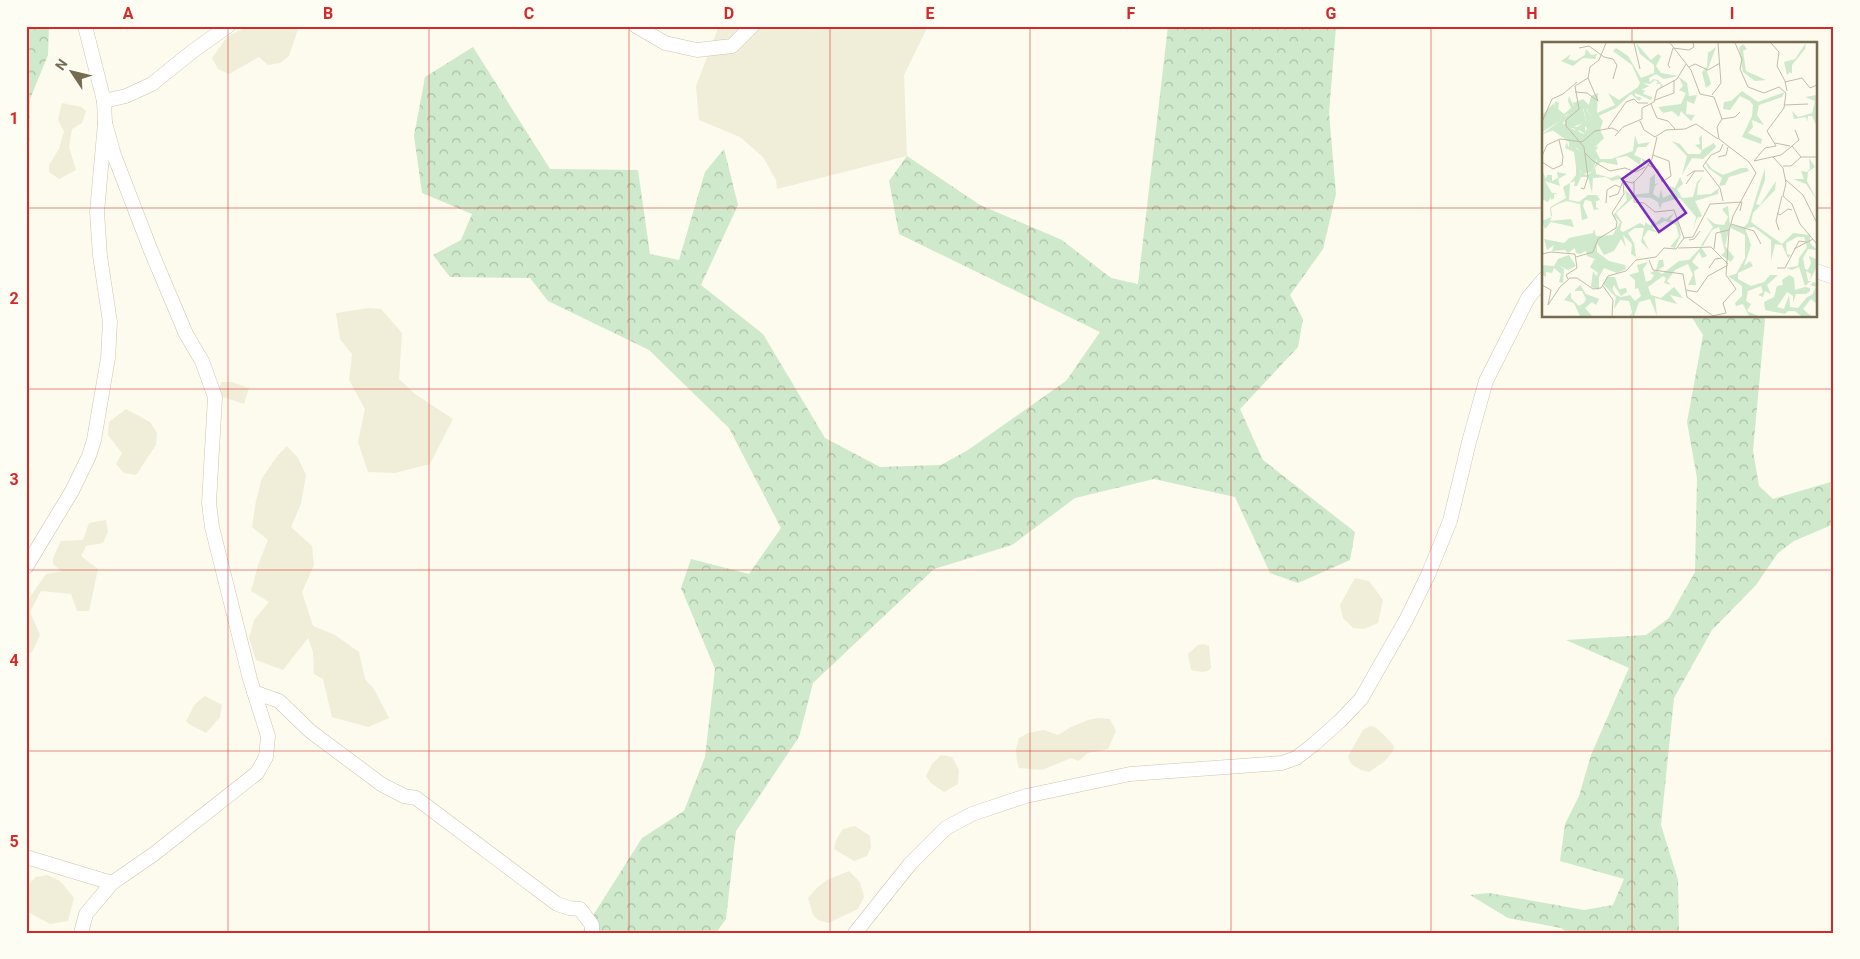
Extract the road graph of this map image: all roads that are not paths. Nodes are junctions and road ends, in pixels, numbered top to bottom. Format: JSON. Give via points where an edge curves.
{"nodes":[{"id":1,"x":85,"y":26,"type":"edge"},
{"id":2,"x":228,"y":26,"type":"edge"},
{"id":3,"x":636,"y":26,"type":"edge"},
{"id":4,"x":752,"y":26,"type":"edge"},
{"id":5,"x":104,"y":101,"type":"junction"},
{"id":6,"x":105,"y":123,"type":"junction"},
{"id":7,"x":1818,"y":272,"type":"edge"},
{"id":8,"x":1834,"y":277,"type":"edge"},
{"id":9,"x":1542,"y":281,"type":"edge"},
{"id":10,"x":26,"y":567,"type":"edge"},
{"id":11,"x":254,"y":692,"type":"junction"},
{"id":12,"x":26,"y":857,"type":"edge"},
{"id":13,"x":112,"y":883,"type":"junction"},
{"id":14,"x":81,"y":933,"type":"edge"},
{"id":15,"x":592,"y":933,"type":"edge"},
{"id":16,"x":856,"y":933,"type":"edge"}],
"edges":[{"from":1,"to":5,"type":"street"},
{"from":2,"to":5,"type":"street","via":[[152,84],[126,96]]},
{"from":3,"to":4,"type":"street","via":[[665,43],[697,50],[732,46]]},
{"from":5,"to":6,"type":"street"},
{"from":6,"to":10,"type":"street","via":[[97,212],[110,322],[108,358],[94,440],[72,491]]},
{"from":6,"to":11,"type":"street","via":[[151,251],[215,397],[209,503],[212,527]]},
{"from":7,"to":8,"type":"street"},
{"from":9,"to":16,"type":"street","via":[[1528,298],[1486,381],[1450,521],[1428,575],[1361,699],[1340,722],[1296,758],[1282,762],[1130,774],[1026,796],[972,814],[946,828],[910,864]]},
{"from":11,"to":13,"type":"street","via":[[268,736],[266,757],[257,773]]},
{"from":11,"to":15,"type":"street","via":[[279,701],[310,731],[380,784],[416,798],[557,904],[580,909],[592,925]]},
{"from":12,"to":13,"type":"street"},
{"from":13,"to":14,"type":"street","via":[[86,914]]}]}
